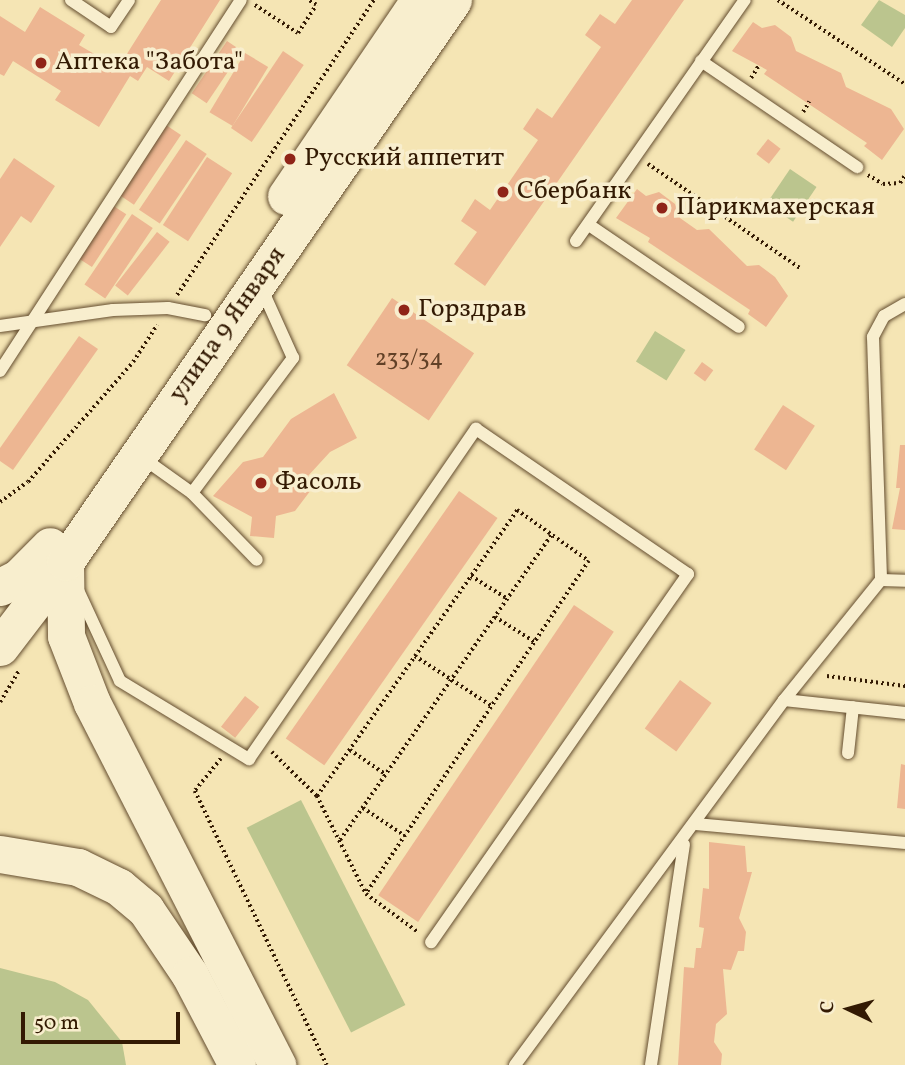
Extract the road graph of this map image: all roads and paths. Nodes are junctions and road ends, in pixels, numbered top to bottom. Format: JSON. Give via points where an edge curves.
{"nodes":[{"id":1,"x":71,"y":0,"type":"edge"},
{"id":2,"x":129,"y":0,"type":"edge"},
{"id":3,"x":241,"y":0,"type":"edge"},
{"id":4,"x":308,"y":0,"type":"edge"},
{"id":5,"x":374,"y":0,"type":"edge"},
{"id":6,"x":419,"y":0,"type":"edge"},
{"id":7,"x":453,"y":0,"type":"edge"},
{"id":8,"x":745,"y":0,"type":"edge"},
{"id":9,"x":778,"y":0,"type":"edge"},
{"id":10,"x":262,"y":10,"type":"dead end"},
{"id":11,"x":701,"y":61,"type":"junction"},
{"id":12,"x":905,"y":84,"type":"edge"},
{"id":13,"x":635,"y":155,"type":"junction"},
{"id":14,"x":857,"y":167,"type":"joint"},
{"id":15,"x":905,"y":175,"type":"edge"},
{"id":16,"x":589,"y":225,"type":"junction"},
{"id":17,"x":576,"y":241,"type":"dead end"},
{"id":18,"x":800,"y":268,"type":"dead end"},
{"id":19,"x":259,"y":282,"type":"junction"},
{"id":20,"x":905,"y":304,"type":"edge"},
{"id":21,"x":168,"y":308,"type":"junction"},
{"id":22,"x":205,"y":316,"type":"junction"},
{"id":23,"x":26,"y":324,"type":"junction"},
{"id":24,"x":0,"y":326,"type":"edge"},
{"id":25,"x":739,"y":327,"type":"dead end"},
{"id":26,"x":0,"y":371,"type":"edge"},
{"id":27,"x":137,"y":454,"type":"junction"},
{"id":28,"x":192,"y":493,"type":"junction"},
{"id":29,"x":0,"y":502,"type":"edge"},
{"id":30,"x":552,"y":534,"type":"junction"},
{"id":31,"x":58,"y":554,"type":"junction"},
{"id":32,"x":257,"y":560,"type":"dead end"},
{"id":33,"x":471,"y":576,"type":"junction"},
{"id":34,"x":881,"y":580,"type":"junction"},
{"id":35,"x":905,"y":581,"type":"edge"},
{"id":36,"x":0,"y":587,"type":"edge"},
{"id":37,"x":508,"y":599,"type":"junction"},
{"id":38,"x":0,"y":614,"type":"edge"},
{"id":39,"x":495,"y":617,"type":"junction"},
{"id":40,"x":535,"y":642,"type":"junction"},
{"id":41,"x":0,"y":648,"type":"edge"},
{"id":42,"x":415,"y":656,"type":"junction"},
{"id":43,"x":827,"y":676,"type":"dead end"},
{"id":44,"x":453,"y":677,"type":"junction"},
{"id":45,"x":905,"y":686,"type":"edge"},
{"id":46,"x":784,"y":700,"type":"junction"},
{"id":47,"x":492,"y":706,"type":"junction"},
{"id":48,"x":853,"y":707,"type":"junction"},
{"id":49,"x":905,"y":713,"type":"edge"},
{"id":50,"x":261,"y":741,"type":"junction"},
{"id":51,"x":231,"y":746,"type":"junction"},
{"id":52,"x":350,"y":750,"type":"junction"},
{"id":53,"x":848,"y":752,"type":"dead end"},
{"id":54,"x":386,"y":774,"type":"junction"},
{"id":55,"x":317,"y":796,"type":"junction"},
{"id":56,"x":362,"y":807,"type":"junction"},
{"id":57,"x":696,"y":824,"type":"junction"},
{"id":58,"x":405,"y":836,"type":"junction"},
{"id":59,"x":340,"y":840,"type":"junction"},
{"id":60,"x":685,"y":840,"type":"junction"},
{"id":61,"x":905,"y":843,"type":"edge"},
{"id":62,"x":0,"y":854,"type":"edge"},
{"id":63,"x":366,"y":894,"type":"junction"},
{"id":64,"x":431,"y":942,"type":"joint"},
{"id":65,"x":237,"y":1065,"type":"edge"},
{"id":66,"x":276,"y":1065,"type":"edge"},
{"id":67,"x":327,"y":1065,"type":"edge"},
{"id":68,"x":515,"y":1065,"type":"edge"},
{"id":69,"x":651,"y":1065,"type":"edge"}],
"edges":[{"from":1,"to":2,"type":"lane","via":[[111,27]]},
{"from":3,"to":23,"type":"lane"},
{"from":4,"to":10,"type":"path","via":[[316,5],[298,33]]},
{"from":5,"to":21,"type":"path"},
{"from":6,"to":22,"type":"main road","name":"улица 9 Января"},
{"from":7,"to":19,"type":"main road","name":"улица 9 Января"},
{"from":8,"to":11,"type":"lane"},
{"from":9,"to":12,"type":"path"},
{"from":11,"to":13,"type":"lane"},
{"from":11,"to":14,"type":"lane"},
{"from":13,"to":16,"type":"lane"},
{"from":13,"to":18,"type":"path"},
{"from":14,"to":15,"type":"path","via":[[883,184],[900,183]]},
{"from":16,"to":17,"type":"lane"},
{"from":16,"to":25,"type":"lane"},
{"from":19,"to":27,"type":"main road","name":"улица 9 Января"},
{"from":19,"to":28,"type":"lane","via":[[292,358]]},
{"from":20,"to":34,"type":"lane","via":[[884,316],[873,337]]},
{"from":21,"to":22,"type":"lane"},
{"from":21,"to":23,"type":"lane","via":[[113,310]]},
{"from":21,"to":29,"type":"path","via":[[124,372],[28,482]]},
{"from":22,"to":31,"type":"main road","name":"улица 9 Января"},
{"from":23,"to":24,"type":"lane"},
{"from":23,"to":26,"type":"lane"},
{"from":27,"to":28,"type":"lane"},
{"from":27,"to":31,"type":"main road","name":"улица 9 Января"},
{"from":28,"to":32,"type":"lane"},
{"from":30,"to":33,"type":"path","via":[[517,510]]},
{"from":30,"to":37,"type":"path"},
{"from":30,"to":40,"type":"path","via":[[589,561]]},
{"from":31,"to":36,"type":"main road"},
{"from":31,"to":38,"type":"main road","name":"улица 9 Января"},
{"from":31,"to":41,"type":"main road","name":"улица 9 Января"},
{"from":31,"to":51,"type":"lane","via":[[120,681]]},
{"from":31,"to":66,"type":"main road","via":[[66,636],[92,703]]},
{"from":33,"to":37,"type":"path"},
{"from":33,"to":42,"type":"path"},
{"from":34,"to":35,"type":"lane"},
{"from":34,"to":46,"type":"lane"},
{"from":37,"to":39,"type":"path"},
{"from":39,"to":40,"type":"path"},
{"from":39,"to":44,"type":"path"},
{"from":40,"to":47,"type":"path"},
{"from":42,"to":44,"type":"path"},
{"from":42,"to":52,"type":"path"},
{"from":43,"to":45,"type":"path"},
{"from":44,"to":47,"type":"path"},
{"from":44,"to":54,"type":"path"},
{"from":46,"to":48,"type":"lane"},
{"from":46,"to":57,"type":"lane"},
{"from":47,"to":58,"type":"path"},
{"from":48,"to":49,"type":"lane"},
{"from":48,"to":53,"type":"lane"},
{"from":50,"to":51,"type":"lane","via":[[249,759]]},
{"from":50,"to":55,"type":"path"},
{"from":50,"to":64,"type":"lane","via":[[476,429],[688,574]]},
{"from":51,"to":67,"type":"path","via":[[195,791]]},
{"from":52,"to":54,"type":"path"},
{"from":52,"to":55,"type":"path"},
{"from":54,"to":56,"type":"path"},
{"from":55,"to":59,"type":"path"},
{"from":56,"to":58,"type":"path"},
{"from":56,"to":59,"type":"path"},
{"from":57,"to":60,"type":"lane"},
{"from":57,"to":61,"type":"lane"},
{"from":58,"to":63,"type":"path"},
{"from":59,"to":63,"type":"path"},
{"from":60,"to":68,"type":"lane"},
{"from":60,"to":69,"type":"lane"},
{"from":62,"to":65,"type":"main road","via":[[78,867],[119,887],[146,910],[190,975]]},
{"from":63,"to":64,"type":"path"}]}
